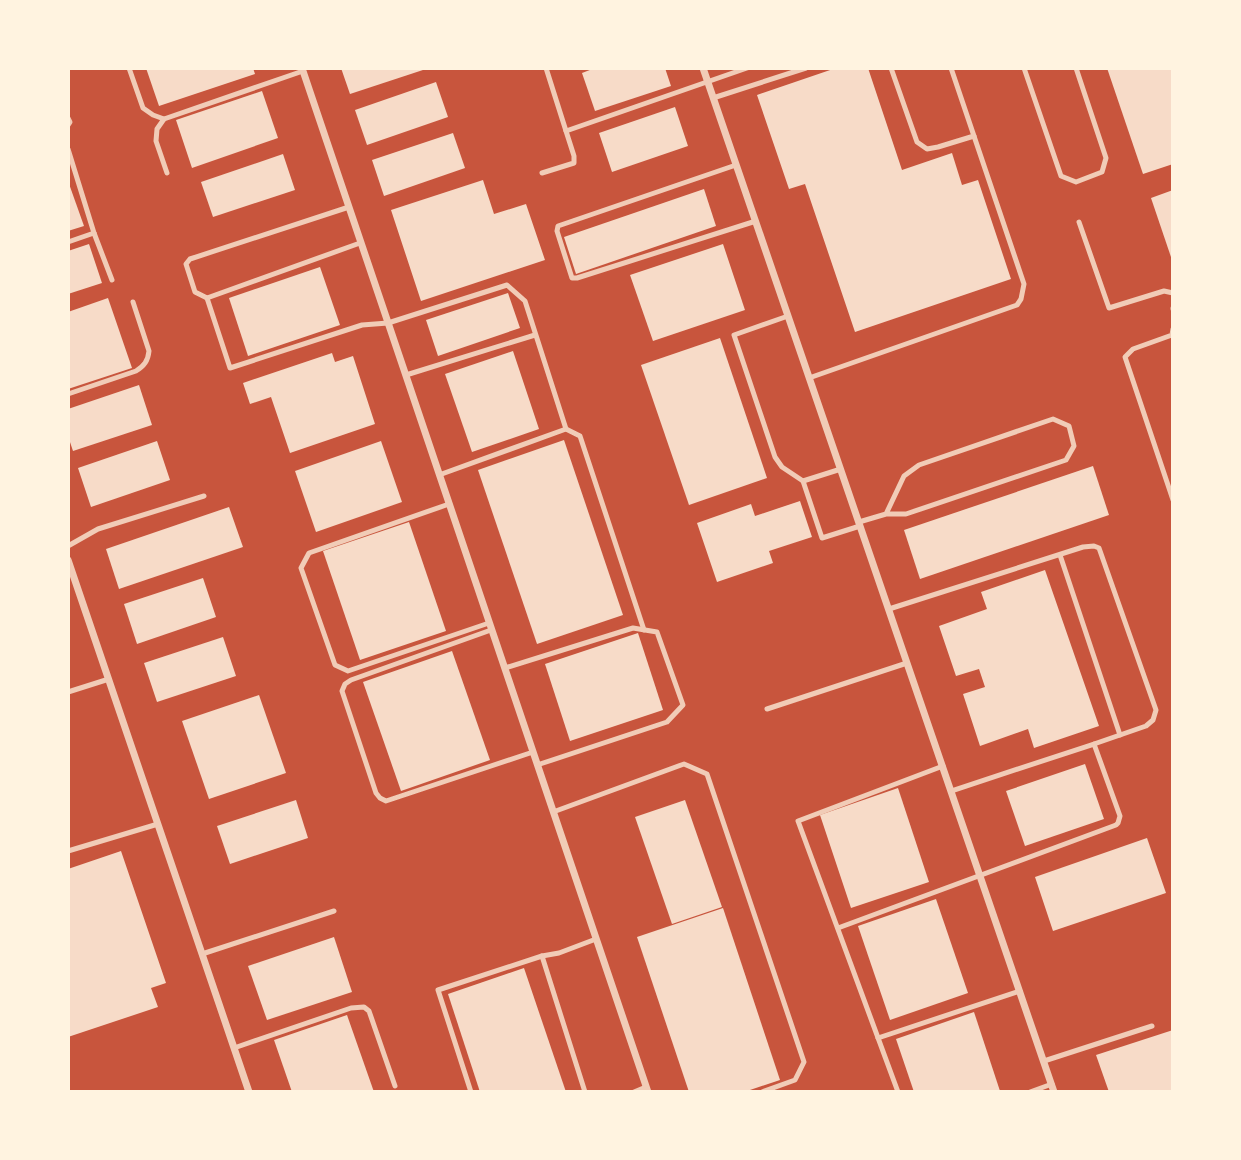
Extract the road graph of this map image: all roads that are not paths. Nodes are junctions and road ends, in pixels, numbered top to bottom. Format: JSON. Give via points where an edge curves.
{"nodes":[{"id":1,"x":129,"y":68,"type":"edge"},
{"id":2,"x":703,"y":68,"type":"edge"},
{"id":3,"x":747,"y":68,"type":"edge"},
{"id":4,"x":806,"y":68,"type":"edge"},
{"id":5,"x":891,"y":68,"type":"edge"},
{"id":6,"x":951,"y":68,"type":"edge"},
{"id":7,"x":1024,"y":68,"type":"edge"},
{"id":8,"x":1076,"y":68,"type":"edge"},
{"id":9,"x":549,"y":69,"type":"edge"},
{"id":10,"x":302,"y":70,"type":"edge"},
{"id":11,"x":708,"y":82,"type":"junction"},
{"id":12,"x":713,"y":99,"type":"junction"},
{"id":13,"x":68,"y":118,"type":"edge"},
{"id":14,"x":164,"y":119,"type":"junction"},
{"id":15,"x":68,"y":125,"type":"edge"},
{"id":16,"x":566,"y":131,"type":"junction"},
{"id":17,"x":974,"y":136,"type":"junction"},
{"id":18,"x":68,"y":149,"type":"edge"},
{"id":19,"x":736,"y":166,"type":"junction"},
{"id":20,"x":167,"y":173,"type":"dead end"},
{"id":21,"x":541,"y":173,"type":"dead end"},
{"id":22,"x":349,"y":207,"type":"junction"},
{"id":23,"x":756,"y":221,"type":"junction"},
{"id":24,"x":1079,"y":222,"type":"dead end"},
{"id":25,"x":94,"y":233,"type":"junction"},
{"id":26,"x":68,"y":242,"type":"edge"},
{"id":27,"x":360,"y":243,"type":"junction"},
{"id":28,"x":112,"y":281,"type":"dead end"},
{"id":29,"x":1173,"y":293,"type":"edge"},
{"id":30,"x":207,"y":298,"type":"junction"},
{"id":31,"x":133,"y":302,"type":"dead end"},
{"id":32,"x":788,"y":316,"type":"junction"},
{"id":33,"x":388,"y":323,"type":"junction"},
{"id":34,"x":1173,"y":329,"type":"edge"},
{"id":35,"x":535,"y":335,"type":"junction"},
{"id":36,"x":1172,"y":335,"type":"edge"},
{"id":37,"x":406,"y":375,"type":"junction"},
{"id":38,"x":809,"y":378,"type":"junction"},
{"id":39,"x":68,"y":394,"type":"edge"},
{"id":40,"x":566,"y":429,"type":"junction"},
{"id":41,"x":841,"y":469,"type":"junction"},
{"id":42,"x":439,"y":475,"type":"junction"},
{"id":43,"x":803,"y":481,"type":"junction"},
{"id":44,"x":204,"y":496,"type":"dead end"},
{"id":45,"x":1173,"y":500,"type":"edge"},
{"id":46,"x":449,"y":504,"type":"junction"},
{"id":47,"x":886,"y":514,"type":"junction"},
{"id":48,"x":859,"y":524,"type":"junction"},
{"id":49,"x":68,"y":546,"type":"edge"},
{"id":50,"x":1060,"y":555,"type":"junction"},
{"id":51,"x":68,"y":560,"type":"edge"},
{"id":52,"x":888,"y":609,"type":"junction"},
{"id":53,"x":490,"y":627,"type":"junction"},
{"id":54,"x":644,"y":630,"type":"junction"},
{"id":55,"x":907,"y":663,"type":"junction"},
{"id":56,"x":505,"y":668,"type":"junction"},
{"id":57,"x":109,"y":679,"type":"junction"},
{"id":58,"x":68,"y":692,"type":"edge"},
{"id":59,"x":767,"y":709,"type":"dead end"},
{"id":60,"x":1120,"y":735,"type":"junction"},
{"id":61,"x":1094,"y":744,"type":"junction"},
{"id":62,"x":533,"y":752,"type":"junction"},
{"id":63,"x":537,"y":765,"type":"junction"},
{"id":64,"x":943,"y":766,"type":"junction"},
{"id":65,"x":951,"y":791,"type":"junction"},
{"id":66,"x":553,"y":812,"type":"junction"},
{"id":67,"x":158,"y":824,"type":"junction"},
{"id":68,"x":68,"y":852,"type":"edge"},
{"id":69,"x":980,"y":875,"type":"junction"},
{"id":70,"x":334,"y":911,"type":"dead end"},
{"id":71,"x":838,"y":928,"type":"junction"},
{"id":72,"x":596,"y":939,"type":"junction"},
{"id":73,"x":202,"y":954,"type":"junction"},
{"id":74,"x":542,"y":956,"type":"junction"},
{"id":75,"x":1020,"y":991,"type":"junction"},
{"id":76,"x":1152,"y":1026,"type":"dead end"},
{"id":77,"x":878,"y":1038,"type":"junction"},
{"id":78,"x":234,"y":1048,"type":"junction"},
{"id":79,"x":1044,"y":1061,"type":"junction"},
{"id":80,"x":395,"y":1086,"type":"dead end"},
{"id":81,"x":1053,"y":1088,"type":"edge"},
{"id":82,"x":647,"y":1090,"type":"edge"},
{"id":83,"x":248,"y":1092,"type":"edge"},
{"id":84,"x":471,"y":1092,"type":"edge"},
{"id":85,"x":585,"y":1092,"type":"edge"},
{"id":86,"x":634,"y":1092,"type":"edge"},
{"id":87,"x":762,"y":1092,"type":"edge"},
{"id":88,"x":898,"y":1092,"type":"edge"},
{"id":89,"x":1030,"y":1092,"type":"edge"}],
"edges":[{"from":1,"to":14,"type":"lane","via":[[143,108]]},
{"from":2,"to":11,"type":"street"},
{"from":3,"to":11,"type":"lane"},
{"from":4,"to":12,"type":"lane"},
{"from":5,"to":17,"type":"lane","via":[[918,142],[927,149]]},
{"from":6,"to":17,"type":"lane"},
{"from":7,"to":8,"type":"lane","via":[[1061,176],[1076,182],[1102,172],[1107,158]]},
{"from":9,"to":16,"type":"lane"},
{"from":10,"to":14,"type":"lane"},
{"from":10,"to":22,"type":"street"},
{"from":11,"to":12,"type":"street"},
{"from":11,"to":16,"type":"lane"},
{"from":12,"to":19,"type":"street"},
{"from":13,"to":15,"type":"lane"},
{"from":14,"to":20,"type":"lane","via":[[156,141]]},
{"from":16,"to":21,"type":"lane","via":[[574,163]]},
{"from":17,"to":38,"type":"lane","via":[[1024,284],[1021,299]]},
{"from":18,"to":25,"type":"lane"},
{"from":19,"to":23,"type":"street"},
{"from":19,"to":23,"type":"lane","via":[[558,226],[572,278]]},
{"from":22,"to":27,"type":"street"},
{"from":22,"to":30,"type":"lane","via":[[191,259],[186,264],[195,292]]},
{"from":23,"to":32,"type":"street"},
{"from":24,"to":29,"type":"lane","via":[[1109,308],[1164,291]]},
{"from":25,"to":26,"type":"lane"},
{"from":25,"to":28,"type":"lane"},
{"from":27,"to":30,"type":"lane"},
{"from":27,"to":33,"type":"street"},
{"from":30,"to":33,"type":"lane","via":[[230,368],[362,325]]},
{"from":31,"to":39,"type":"lane","via":[[148,359],[136,371]]},
{"from":32,"to":38,"type":"street"},
{"from":32,"to":43,"type":"lane","via":[[734,335],[775,457]]},
{"from":33,"to":35,"type":"lane","via":[[507,285],[525,301]]},
{"from":33,"to":37,"type":"street"},
{"from":34,"to":36,"type":"lane"},
{"from":35,"to":37,"type":"lane"},
{"from":35,"to":40,"type":"lane"},
{"from":36,"to":45,"type":"lane","via":[[1133,349],[1125,357]]},
{"from":37,"to":42,"type":"street"},
{"from":38,"to":41,"type":"street"},
{"from":40,"to":42,"type":"lane"},
{"from":40,"to":54,"type":"lane","via":[[580,436]]},
{"from":41,"to":43,"type":"lane"},
{"from":41,"to":48,"type":"street"},
{"from":42,"to":46,"type":"street"},
{"from":43,"to":48,"type":"lane","via":[[822,538]]},
{"from":44,"to":49,"type":"lane","via":[[98,529]]},
{"from":46,"to":53,"type":"street"},
{"from":46,"to":53,"type":"lane","via":[[309,553],[301,568],[335,665],[348,671]]},
{"from":47,"to":47,"type":"lane","via":[[906,514],[1066,460],[1074,446],[1069,426],[1053,419],[919,465],[904,476]]},
{"from":47,"to":48,"type":"lane"},
{"from":48,"to":52,"type":"street"},
{"from":50,"to":52,"type":"lane"},
{"from":50,"to":60,"type":"lane"},
{"from":50,"to":60,"type":"lane","via":[[1083,547],[1099,548],[1156,710],[1146,726]]},
{"from":51,"to":57,"type":"street"},
{"from":52,"to":55,"type":"street"},
{"from":53,"to":56,"type":"street"},
{"from":53,"to":62,"type":"lane","via":[[345,684],[342,691],[376,793],[386,801]]},
{"from":54,"to":56,"type":"lane","via":[[633,628]]},
{"from":54,"to":63,"type":"lane","via":[[657,632],[683,705],[667,722]]},
{"from":55,"to":59,"type":"lane"},
{"from":55,"to":64,"type":"street"},
{"from":56,"to":62,"type":"street"},
{"from":57,"to":58,"type":"lane"},
{"from":57,"to":67,"type":"street"},
{"from":60,"to":61,"type":"lane"},
{"from":61,"to":65,"type":"lane"},
{"from":61,"to":69,"type":"lane","via":[[1120,816],[1118,823]]},
{"from":62,"to":63,"type":"street"},
{"from":63,"to":66,"type":"street"},
{"from":64,"to":65,"type":"street"},
{"from":64,"to":71,"type":"lane","via":[[798,821]]},
{"from":65,"to":69,"type":"street"},
{"from":66,"to":72,"type":"street"},
{"from":66,"to":87,"type":"lane","via":[[684,764],[707,774],[804,1062],[795,1080]]},
{"from":67,"to":68,"type":"lane"},
{"from":67,"to":73,"type":"street"},
{"from":69,"to":71,"type":"lane"},
{"from":69,"to":75,"type":"street"},
{"from":70,"to":73,"type":"lane"},
{"from":71,"to":77,"type":"lane"},
{"from":72,"to":74,"type":"lane"},
{"from":72,"to":82,"type":"street"},
{"from":73,"to":78,"type":"street"},
{"from":74,"to":84,"type":"lane","via":[[438,990]]},
{"from":74,"to":85,"type":"lane"},
{"from":75,"to":77,"type":"lane"},
{"from":75,"to":79,"type":"street"},
{"from":76,"to":79,"type":"lane"},
{"from":77,"to":88,"type":"lane"},
{"from":78,"to":80,"type":"lane","via":[[364,1007]]},
{"from":78,"to":83,"type":"street"},
{"from":79,"to":81,"type":"street"},
{"from":81,"to":89,"type":"lane"},
{"from":82,"to":86,"type":"lane"}]}
